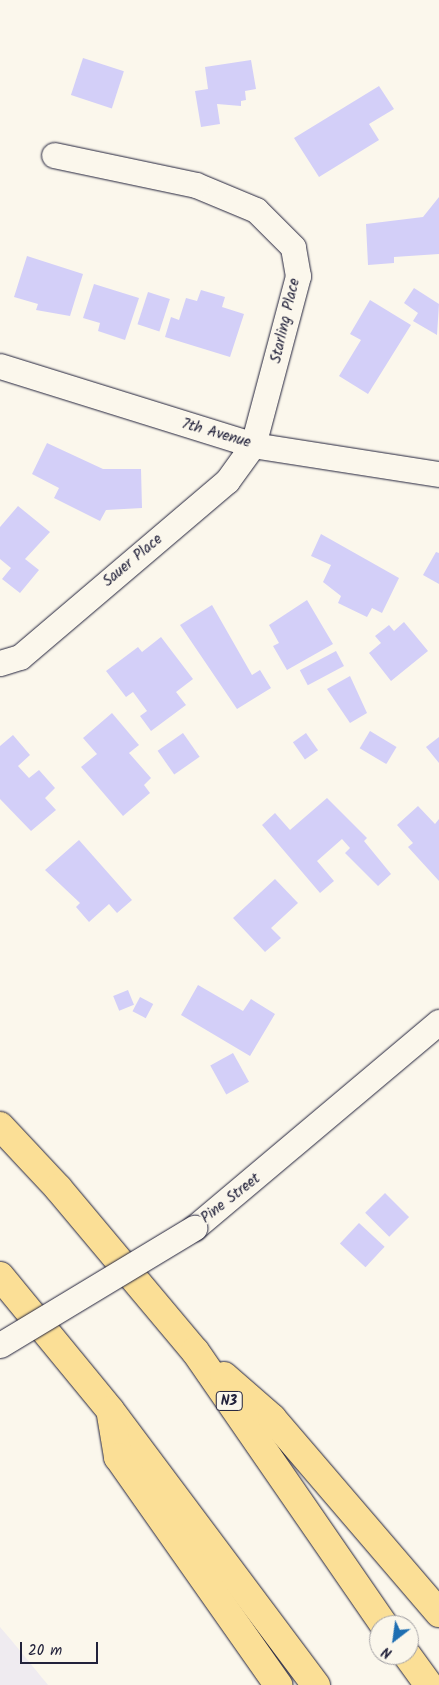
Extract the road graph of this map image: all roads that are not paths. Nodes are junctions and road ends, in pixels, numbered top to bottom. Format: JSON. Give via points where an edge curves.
{"nodes":[{"id":1,"x":54,"y":155,"type":"dead end"},
{"id":2,"x":0,"y":366,"type":"edge"},
{"id":3,"x":253,"y":445,"type":"junction"},
{"id":4,"x":439,"y":474,"type":"edge"},
{"id":5,"x":0,"y":663,"type":"edge"},
{"id":6,"x":439,"y":1022,"type":"edge"},
{"id":7,"x":0,"y":1126,"type":"edge"},
{"id":8,"x":0,"y":1276,"type":"edge"},
{"id":9,"x":0,"y":1344,"type":"edge"},
{"id":10,"x":195,"y":1351,"type":"junction"},
{"id":11,"x":110,"y":1410,"type":"junction"},
{"id":12,"x":439,"y":1613,"type":"edge"},
{"id":13,"x":377,"y":1615,"type":"edge"},
{"id":14,"x":414,"y":1665,"type":"edge"},
{"id":15,"x":278,"y":1685,"type":"edge"},
{"id":16,"x":316,"y":1685,"type":"edge"},
{"id":17,"x":429,"y":1685,"type":"edge"}],
"edges":[{"from":1,"to":3,"type":"street","name":"Starling Place","via":[[196,185],[256,210],[292,247],[298,276]]},
{"from":2,"to":3,"type":"street","name":"7th Avenue"},
{"from":3,"to":4,"type":"street","name":"7th Avenue"},
{"from":3,"to":5,"type":"street","name":"Sauer Place","via":[[227,481],[20,657]]},
{"from":6,"to":9,"type":"street","name":"Pine Street","bridge":true,"via":[[194,1228]]},
{"from":7,"to":10,"type":"highway","number":"N3","via":[[58,1188]]},
{"from":8,"to":11,"type":"highway"},
{"from":10,"to":12,"type":"highway","via":[[272,1418]]},
{"from":10,"to":13,"type":"highway","number":"N3"},
{"from":11,"to":15,"type":"highway","via":[[118,1457]]},
{"from":11,"to":16,"type":"highway"},
{"from":14,"to":17,"type":"highway"}]}
